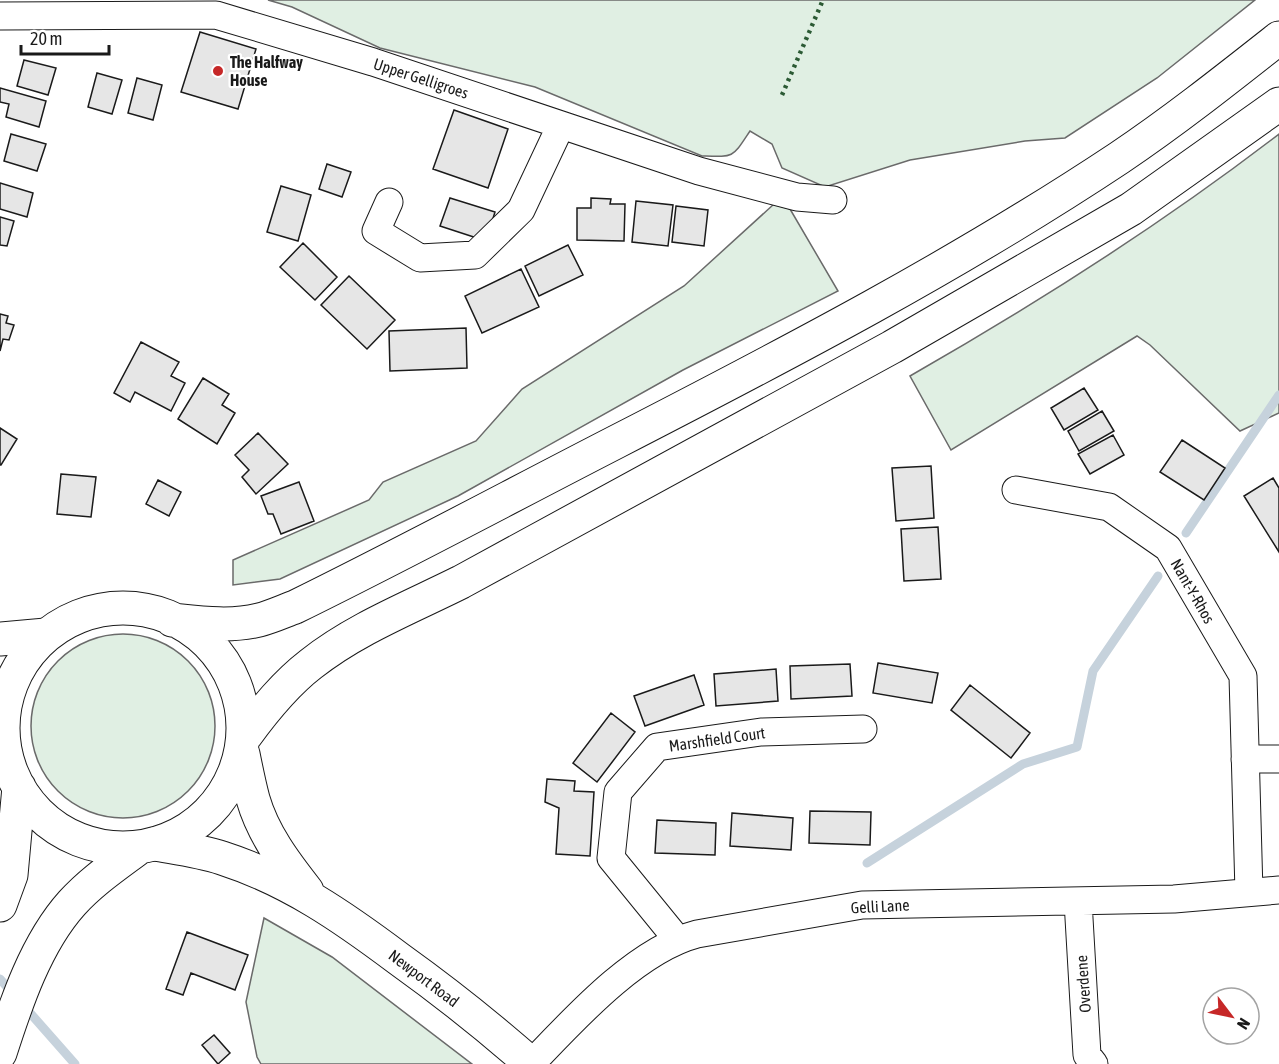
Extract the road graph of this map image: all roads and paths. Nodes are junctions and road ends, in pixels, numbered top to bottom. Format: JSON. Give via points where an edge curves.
{"nodes":[{"id":1,"x":0,"y":16,"type":"edge"},
{"id":2,"x":1279,"y":38,"type":"edge"},
{"id":3,"x":1279,"y":104,"type":"edge"},
{"id":4,"x":561,"y":125,"type":"junction"},
{"id":5,"x":832,"y":200,"type":"dead end"},
{"id":6,"x":388,"y":201,"type":"dead end"},
{"id":7,"x":1016,"y":490,"type":"dead end"},
{"id":8,"x":172,"y":620,"type":"junction"},
{"id":9,"x":46,"y":635,"type":"junction"},
{"id":10,"x":0,"y":639,"type":"edge"},
{"id":11,"x":863,"y":729,"type":"dead end"},
{"id":12,"x":244,"y":744,"type":"junction"},
{"id":13,"x":1245,"y":759,"type":"junction"},
{"id":14,"x":1279,"y":759,"type":"edge"},
{"id":15,"x":9,"y":768,"type":"edge"},
{"id":16,"x":147,"y":846,"type":"junction"},
{"id":17,"x":1279,"y":890,"type":"edge"},
{"id":18,"x":1249,"y":892,"type":"junction"},
{"id":19,"x":312,"y":897,"type":"junction"},
{"id":20,"x":1078,"y":901,"type":"junction"},
{"id":21,"x":0,"y":905,"type":"edge"},
{"id":22,"x":677,"y":939,"type":"junction"},
{"id":23,"x":0,"y":1053,"type":"edge"},
{"id":24,"x":531,"y":1064,"type":"edge"},
{"id":25,"x":1094,"y":1064,"type":"edge"}],
"edges":[{"from":1,"to":4,"type":"street","name":"Upper Gelligroes","via":[[216,15],[374,62]]},
{"from":2,"to":8,"type":"main road","via":[[1119,158],[1004,230],[730,383],[295,607],[247,622]]},
{"from":3,"to":12,"type":"main road","via":[[1131,209],[892,347],[330,650],[283,689]]},
{"from":4,"to":5,"type":"street","name":"Upper Gelligroes","via":[[699,171],[797,197]]},
{"from":4,"to":6,"type":"street","via":[[520,210],[475,255],[420,258],[393,242],[376,231]]},
{"from":7,"to":13,"type":"street","name":"Nant-Y-Rhos","via":[[1109,507],[1168,548],[1243,676]]},
{"from":8,"to":9,"type":"main road","via":[[135,610],[101,610],[62,623]]},
{"from":8,"to":12,"type":"main road","name":"Newport Road","via":[[198,635],[218,654],[238,692]]},
{"from":9,"to":10,"type":"main road"},
{"from":9,"to":15,"type":"main road","via":[[22,663],[6,702],[3,725]]},
{"from":11,"to":22,"type":"street","name":"Marshfield Court","via":[[761,732],[657,747],[618,792],[611,858]]},
{"from":12,"to":16,"type":"main road","via":[[229,787],[204,816],[172,837]]},
{"from":12,"to":19,"type":"main road","name":"Newport Road","via":[[260,819],[276,849]]},
{"from":13,"to":14,"type":"street"},
{"from":13,"to":18,"type":"street","name":"Nant-Y-Rhos"},
{"from":15,"to":16,"type":"main road","name":"Newport Road","via":[[32,806],[74,836],[108,847]]},
{"from":15,"to":21,"type":"main road","via":[[11,875]]},
{"from":16,"to":19,"type":"main road","name":"Newport Road","via":[[203,852]]},
{"from":16,"to":23,"type":"main road","via":[[102,874],[71,904],[25,982]]},
{"from":17,"to":18,"type":"street","name":"Gelli Lane"},
{"from":18,"to":20,"type":"street","name":"Gelli Lane","via":[[1174,899]]},
{"from":19,"to":24,"type":"main road","name":"Newport Road","via":[[416,971]]},
{"from":20,"to":22,"type":"street","name":"Gelli Lane","via":[[862,905]]},
{"from":20,"to":25,"type":"street","name":"Overdene","via":[[1087,1055]]},
{"from":22,"to":24,"type":"street","name":"Gelli Lane","via":[[591,1003]]}]}
